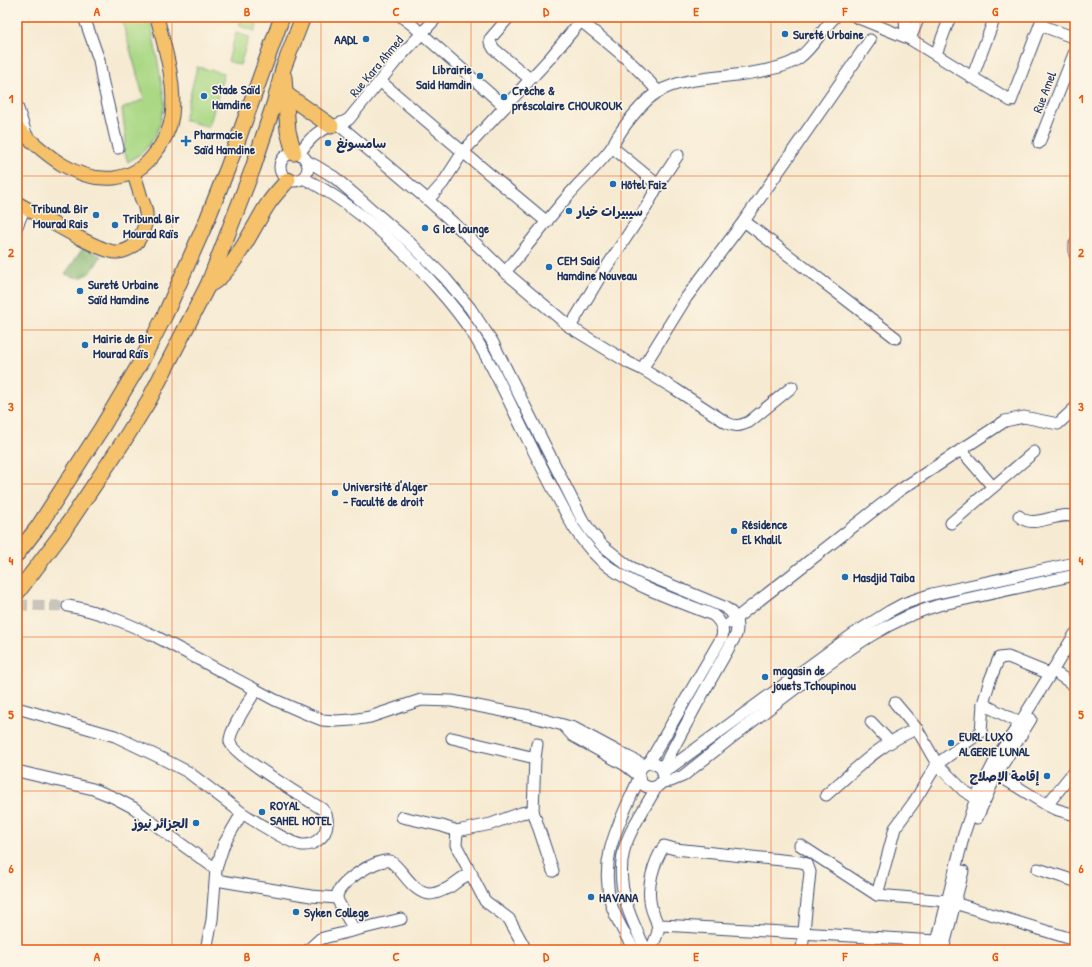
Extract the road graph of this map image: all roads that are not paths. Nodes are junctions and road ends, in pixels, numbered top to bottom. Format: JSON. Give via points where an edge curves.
{"nodes":[{"id":1,"x":84,"y":17,"type":"edge"},
{"id":2,"x":157,"y":17,"type":"edge"},
{"id":3,"x":282,"y":17,"type":"edge"},
{"id":4,"x":303,"y":17,"type":"edge"},
{"id":5,"x":402,"y":17,"type":"edge"},
{"id":6,"x":437,"y":17,"type":"edge"},
{"id":7,"x":509,"y":17,"type":"edge"},
{"id":8,"x":835,"y":17,"type":"edge"},
{"id":9,"x":856,"y":17,"type":"edge"},
{"id":10,"x":905,"y":17,"type":"edge"},
{"id":11,"x":919,"y":17,"type":"edge"},
{"id":12,"x":950,"y":17,"type":"edge"},
{"id":13,"x":995,"y":17,"type":"edge"},
{"id":14,"x":583,"y":19,"type":"edge"},
{"id":15,"x":1042,"y":21,"type":"edge"},
{"id":16,"x":422,"y":34,"type":"junction"},
{"id":17,"x":908,"y":38,"type":"junction"},
{"id":18,"x":1075,"y":38,"type":"edge"},
{"id":19,"x":870,"y":40,"type":"dead end"},
{"id":20,"x":1075,"y":51,"type":"edge"},
{"id":21,"x":936,"y":54,"type":"junction"},
{"id":22,"x":283,"y":69,"type":"junction"},
{"id":23,"x":972,"y":78,"type":"junction"},
{"id":24,"x":530,"y":80,"type":"junction"},
{"id":25,"x":380,"y":81,"type":"junction"},
{"id":26,"x":658,"y":92,"type":"junction"},
{"id":27,"x":286,"y":95,"type":"junction"},
{"id":28,"x":17,"y":106,"type":"edge"},
{"id":29,"x":505,"y":107,"type":"junction"},
{"id":30,"x":335,"y":125,"type":"junction"},
{"id":31,"x":17,"y":128,"type":"edge"},
{"id":32,"x":27,"y":138,"type":"junction"},
{"id":33,"x":1039,"y":143,"type":"dead end"},
{"id":34,"x":612,"y":147,"type":"junction"},
{"id":35,"x":118,"y":148,"type":"dead end"},
{"id":36,"x":463,"y":152,"type":"junction"},
{"id":37,"x":678,"y":155,"type":"dead end"},
{"id":38,"x":301,"y":157,"type":"junction"},
{"id":39,"x":133,"y":173,"type":"junction"},
{"id":40,"x":295,"y":179,"type":"junction"},
{"id":41,"x":658,"y":185,"type":"junction"},
{"id":42,"x":428,"y":200,"type":"junction"},
{"id":43,"x":21,"y":205,"type":"edge"},
{"id":44,"x":744,"y":221,"type":"junction"},
{"id":45,"x":547,"y":222,"type":"junction"},
{"id":46,"x":17,"y":226,"type":"edge"},
{"id":47,"x":1075,"y":244,"type":"edge"},
{"id":48,"x":1075,"y":255,"type":"edge"},
{"id":49,"x":505,"y":272,"type":"junction"},
{"id":50,"x":208,"y":285,"type":"junction"},
{"id":51,"x":570,"y":327,"type":"junction"},
{"id":52,"x":896,"y":338,"type":"dead end"},
{"id":53,"x":642,"y":369,"type":"junction"},
{"id":54,"x":792,"y":387,"type":"dead end"},
{"id":55,"x":1075,"y":408,"type":"edge"},
{"id":56,"x":961,"y":450,"type":"junction"},
{"id":57,"x":1034,"y":452,"type":"dead end"},
{"id":58,"x":993,"y":487,"type":"junction"},
{"id":59,"x":1019,"y":516,"type":"dead end"},
{"id":60,"x":1075,"y":517,"type":"edge"},
{"id":61,"x":951,"y":523,"type":"dead end"},
{"id":62,"x":17,"y":554,"type":"edge"},
{"id":63,"x":1075,"y":563,"type":"edge"},
{"id":64,"x":1075,"y":575,"type":"edge"},
{"id":65,"x":17,"y":593,"type":"edge"},
{"id":66,"x":68,"y":606,"type":"tunnel mouth"},
{"id":67,"x":736,"y":619,"type":"junction"},
{"id":68,"x":723,"y":628,"type":"junction"},
{"id":69,"x":1075,"y":634,"type":"edge"},
{"id":70,"x":1075,"y":646,"type":"edge"},
{"id":71,"x":1054,"y":674,"type":"junction"},
{"id":72,"x":1075,"y":686,"type":"edge"},
{"id":73,"x":256,"y":690,"type":"junction"},
{"id":74,"x":895,"y":703,"type":"dead end"},
{"id":75,"x":982,"y":704,"type":"junction"},
{"id":76,"x":17,"y":708,"type":"edge"},
{"id":77,"x":871,"y":722,"type":"dead end"},
{"id":78,"x":1020,"y":723,"type":"junction"},
{"id":79,"x":564,"y":726,"type":"junction"},
{"id":80,"x":917,"y":729,"type":"junction"},
{"id":81,"x":452,"y":738,"type":"dead end"},
{"id":82,"x":890,"y":742,"type":"junction"},
{"id":83,"x":537,"y":744,"type":"dead end"},
{"id":84,"x":535,"y":758,"type":"junction"},
{"id":85,"x":647,"y":764,"type":"junction"},
{"id":86,"x":937,"y":764,"type":"junction"},
{"id":87,"x":1075,"y":770,"type":"edge"},
{"id":88,"x":17,"y":771,"type":"edge"},
{"id":89,"x":993,"y":773,"type":"junction"},
{"id":90,"x":639,"y":776,"type":"junction"},
{"id":91,"x":661,"y":778,"type":"junction"},
{"id":92,"x":826,"y":795,"type":"dead end"},
{"id":93,"x":976,"y":798,"type":"junction"},
{"id":94,"x":1047,"y":805,"type":"junction"},
{"id":95,"x":533,"y":811,"type":"junction"},
{"id":96,"x":242,"y":813,"type":"junction"},
{"id":97,"x":1075,"y":815,"type":"edge"},
{"id":98,"x":402,"y":817,"type":"dead end"},
{"id":99,"x":457,"y":831,"type":"junction"},
{"id":100,"x":800,"y":845,"type":"dead end"},
{"id":101,"x":1038,"y":869,"type":"dead end"},
{"id":102,"x":553,"y":871,"type":"dead end"},
{"id":103,"x":216,"y":874,"type":"junction"},
{"id":104,"x":472,"y":874,"type":"junction"},
{"id":105,"x":1075,"y":881,"type":"edge"},
{"id":106,"x":877,"y":895,"type":"junction"},
{"id":107,"x":337,"y":898,"type":"junction"},
{"id":108,"x":952,"y":902,"type":"junction"},
{"id":109,"x":401,"y":919,"type":"dead end"},
{"id":110,"x":657,"y":923,"type":"junction"},
{"id":111,"x":354,"y":930,"type":"junction"},
{"id":112,"x":803,"y":932,"type":"junction"},
{"id":113,"x":1075,"y":940,"type":"edge"},
{"id":114,"x":938,"y":947,"type":"edge"},
{"id":115,"x":206,"y":950,"type":"edge"},
{"id":116,"x":308,"y":950,"type":"edge"},
{"id":117,"x":526,"y":950,"type":"edge"},
{"id":118,"x":634,"y":950,"type":"edge"},
{"id":119,"x":646,"y":950,"type":"edge"},
{"id":120,"x":651,"y":950,"type":"edge"},
{"id":121,"x":802,"y":950,"type":"edge"}],
"edges":[{"from":1,"to":35,"type":"street","via":[[99,60]]},
{"from":2,"to":39,"type":"main road","via":[[169,72],[172,118],[162,144],[147,163]]},
{"from":3,"to":62,"type":"highway","via":[[210,213],[181,281],[142,360],[101,430],[38,527]]},
{"from":4,"to":22,"type":"highway"},
{"from":5,"to":16,"type":"street"},
{"from":6,"to":16,"type":"street","name":"Rue Kara Ahmed"},
{"from":7,"to":24,"type":"street","via":[[490,39],[490,44]]},
{"from":8,"to":26,"type":"street","via":[[800,58],[790,63],[744,75],[686,82]]},
{"from":9,"to":17,"type":"street"},
{"from":10,"to":17,"type":"street"},
{"from":11,"to":17,"type":"street"},
{"from":12,"to":21,"type":"street"},
{"from":13,"to":23,"type":"street"},
{"from":14,"to":24,"type":"street"},
{"from":14,"to":26,"type":"street"},
{"from":15,"to":18,"type":"street"},
{"from":15,"to":23,"type":"street","via":[[1011,101]]},
{"from":16,"to":25,"type":"street","name":"Rue Kara Ahmed"},
{"from":16,"to":29,"type":"street"},
{"from":17,"to":21,"type":"street"},
{"from":19,"to":44,"type":"street"},
{"from":20,"to":33,"type":"street","name":"Rue Amel"},
{"from":21,"to":23,"type":"street"},
{"from":22,"to":27,"type":"highway"},
{"from":22,"to":50,"type":"highway","via":[[253,168]]},
{"from":24,"to":29,"type":"street"},
{"from":25,"to":30,"type":"street","name":"Rue Kara Ahmed","via":[[344,123]]},
{"from":25,"to":36,"type":"street"},
{"from":26,"to":34,"type":"street","via":[[626,124]]},
{"from":27,"to":30,"type":"highway"},
{"from":27,"to":38,"type":"highway","via":[[288,131]]},
{"from":28,"to":32,"type":"street"},
{"from":29,"to":36,"type":"street"},
{"from":30,"to":38,"type":"street","name":"Rue Kara Ahmed","via":[[319,132],[310,140]]},
{"from":30,"to":42,"type":"street"},
{"from":31,"to":32,"type":"main road"},
{"from":32,"to":39,"type":"main road","via":[[58,162],[79,174],[106,179]]},
{"from":34,"to":41,"type":"street"},
{"from":34,"to":45,"type":"street"},
{"from":36,"to":42,"type":"street","via":[[443,183]]},
{"from":36,"to":45,"type":"street"},
{"from":37,"to":41,"type":"street"},
{"from":38,"to":40,"type":"street","via":[[307,171]]},
{"from":38,"to":40,"type":"street","via":[[285,156],[280,164],[281,173]]},
{"from":38,"to":67,"type":"street","via":[[334,177],[408,241],[445,278],[470,308],[495,347],[582,519],[602,545],[627,565],[724,608]]},
{"from":39,"to":43,"type":"main road","via":[[145,208],[145,225],[140,239],[132,247],[118,252],[104,250]]},
{"from":40,"to":50,"type":"highway","via":[[269,203],[223,275]]},
{"from":40,"to":68,"type":"street","via":[[334,195],[358,212],[424,273],[450,302],[489,361],[574,528],[595,556],[623,577],[713,616],[720,621]]},
{"from":41,"to":51,"type":"street"},
{"from":42,"to":49,"type":"street"},
{"from":43,"to":46,"type":"street"},
{"from":44,"to":52,"type":"street"},
{"from":44,"to":53,"type":"street","via":[[686,298]]},
{"from":45,"to":49,"type":"street"},
{"from":47,"to":48,"type":"street"},
{"from":49,"to":51,"type":"street"},
{"from":50,"to":65,"type":"highway","via":[[131,430],[65,530]]},
{"from":51,"to":53,"type":"street"},
{"from":53,"to":54,"type":"street","via":[[727,423],[736,426],[749,422]]},
{"from":55,"to":56,"type":"street","via":[[1058,424],[1024,417],[1005,421]]},
{"from":56,"to":58,"type":"street"},
{"from":56,"to":67,"type":"street","via":[[900,490]]},
{"from":57,"to":58,"type":"street"},
{"from":58,"to":61,"type":"street"},
{"from":59,"to":60,"type":"street","via":[[1032,522],[1064,515]]},
{"from":63,"to":91,"type":"street","via":[[932,594],[890,611],[852,635]]},
{"from":64,"to":91,"type":"street","via":[[939,605],[888,625],[850,648],[683,776],[671,781]]},
{"from":66,"to":73,"type":"street","via":[[101,614],[138,628]]},
{"from":67,"to":68,"type":"street"},
{"from":67,"to":91,"type":"street","via":[[737,630],[734,640],[696,704]]},
{"from":68,"to":85,"type":"street","via":[[722,637]]},
{"from":69,"to":71,"type":"street"},
{"from":70,"to":71,"type":"street"},
{"from":71,"to":72,"type":"street"},
{"from":71,"to":75,"type":"street","via":[[1008,657],[999,658]]},
{"from":71,"to":78,"type":"street"},
{"from":71,"to":89,"type":"street"},
{"from":73,"to":79,"type":"street","via":[[322,720],[352,720],[380,714],[412,702],[435,700],[534,717]]},
{"from":73,"to":96,"type":"street","via":[[234,728],[230,742],[232,747],[322,809],[328,818],[319,840],[302,845],[284,838]]},
{"from":74,"to":80,"type":"street"},
{"from":75,"to":78,"type":"street"},
{"from":75,"to":86,"type":"street","via":[[981,732]]},
{"from":76,"to":96,"type":"street","via":[[115,736],[163,758],[188,772]]},
{"from":77,"to":82,"type":"street"},
{"from":78,"to":89,"type":"street","via":[[1007,741]]},
{"from":79,"to":85,"type":"street","via":[[582,731],[628,758]]},
{"from":79,"to":90,"type":"street","via":[[574,736],[625,765]]},
{"from":80,"to":82,"type":"street"},
{"from":80,"to":86,"type":"street"},
{"from":81,"to":84,"type":"street"},
{"from":82,"to":92,"type":"street","via":[[875,751]]},
{"from":83,"to":84,"type":"street"},
{"from":84,"to":95,"type":"street"},
{"from":85,"to":90,"type":"street","via":[[640,769]]},
{"from":85,"to":91,"type":"street","via":[[658,765]]},
{"from":86,"to":93,"type":"street","via":[[964,791]]},
{"from":86,"to":106,"type":"street","via":[[895,828]]},
{"from":87,"to":94,"type":"street"},
{"from":88,"to":103,"type":"street","via":[[87,787],[113,797],[134,808]]},
{"from":89,"to":93,"type":"street"},
{"from":89,"to":94,"type":"street"},
{"from":89,"to":108,"type":"street"},
{"from":90,"to":91,"type":"street","via":[[640,781],[649,788]]},
{"from":90,"to":118,"type":"street","via":[[609,852],[606,882],[611,904]]},
{"from":91,"to":119,"type":"street","via":[[631,833],[621,867],[621,884],[632,922]]},
{"from":93,"to":108,"type":"street","via":[[968,822]]},
{"from":94,"to":97,"type":"street"},
{"from":95,"to":99,"type":"street"},
{"from":95,"to":102,"type":"street"},
{"from":96,"to":103,"type":"street","via":[[224,844]]},
{"from":98,"to":99,"type":"street"},
{"from":99,"to":104,"type":"street","via":[[456,845]]},
{"from":100,"to":106,"type":"street"},
{"from":101,"to":105,"type":"street"},
{"from":103,"to":107,"type":"street","via":[[297,894]]},
{"from":103,"to":115,"type":"street","via":[[212,920]]},
{"from":104,"to":107,"type":"street","via":[[431,894],[420,891],[392,862],[385,860],[373,864],[349,879],[339,889]]},
{"from":104,"to":117,"type":"street","via":[[485,901],[509,919]]},
{"from":106,"to":108,"type":"street"},
{"from":107,"to":111,"type":"street"},
{"from":108,"to":113,"type":"street"},
{"from":108,"to":114,"type":"street"},
{"from":109,"to":111,"type":"street"},
{"from":110,"to":112,"type":"street"},
{"from":110,"to":112,"type":"street","via":[[649,894],[652,873],[664,846],[807,864],[810,872]]},
{"from":110,"to":120,"type":"street","via":[[658,932]]},
{"from":111,"to":116,"type":"street","via":[[320,939]]},
{"from":112,"to":114,"type":"street","via":[[925,941]]},
{"from":112,"to":121,"type":"street"}]}
